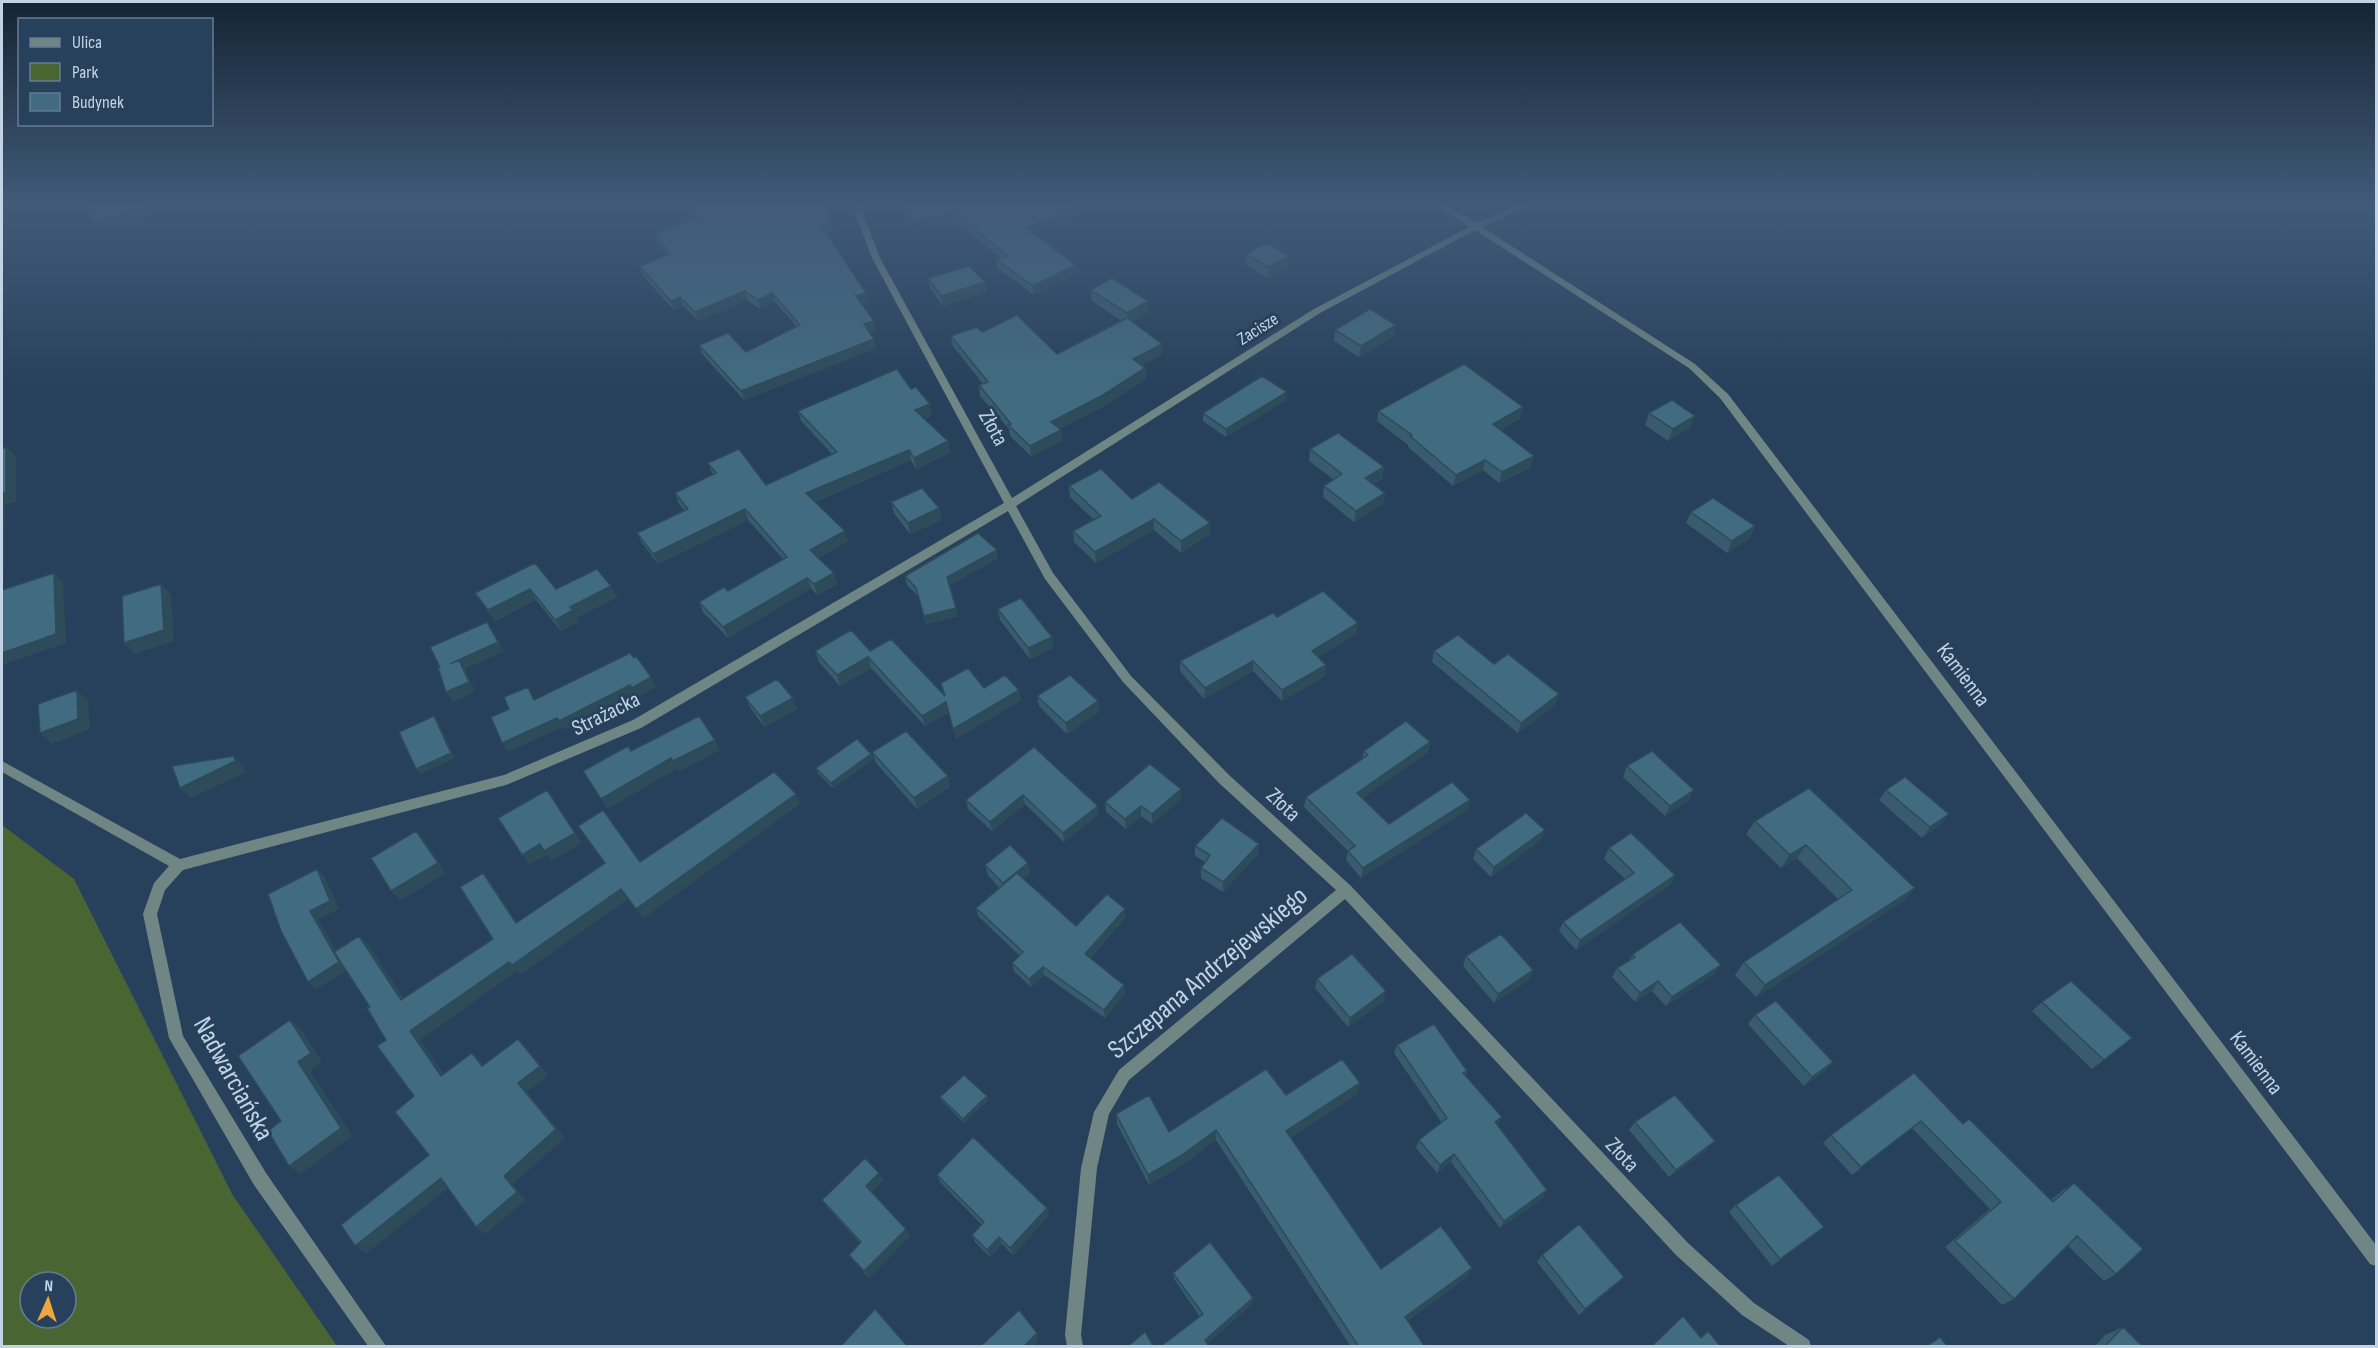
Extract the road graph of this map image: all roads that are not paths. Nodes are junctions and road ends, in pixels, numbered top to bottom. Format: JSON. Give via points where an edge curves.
{"nodes":[{"id":1,"x":880,"y":265,"type":"edge"},
{"id":2,"x":1404,"y":265,"type":"edge"},
{"id":3,"x":1534,"y":265,"type":"edge"},
{"id":4,"x":1011,"y":504,"type":"junction"},
{"id":5,"x":2,"y":766,"type":"edge"},
{"id":6,"x":179,"y":866,"type":"junction"},
{"id":7,"x":1346,"y":890,"type":"junction"},
{"id":8,"x":2376,"y":1258,"type":"edge"},
{"id":9,"x":378,"y":1347,"type":"edge"},
{"id":10,"x":1075,"y":1347,"type":"edge"},
{"id":11,"x":1803,"y":1347,"type":"edge"}],
"edges":[{"from":1,"to":4,"type":"street","name":"Złota"},
{"from":2,"to":4,"type":"street","name":"Zacisze","via":[[1317,311]]},
{"from":3,"to":8,"type":"street","name":"Kamienna","via":[[1692,366],[1724,396]]},
{"from":4,"to":6,"type":"street","name":"Strażacka","via":[[637,724],[590,746],[506,780]]},
{"from":4,"to":7,"type":"street","name":"Złota","via":[[1049,576],[1127,679],[1224,779]]},
{"from":5,"to":6,"type":"street"},
{"from":6,"to":9,"type":"street","name":"Nadwarciańska","via":[[159,887],[150,914],[176,1038],[260,1179]]},
{"from":7,"to":10,"type":"street","name":"Szczepana Andrzejewskiego","via":[[1118,1084],[1102,1112],[1089,1168],[1074,1314]]},
{"from":7,"to":11,"type":"street","name":"Złota","via":[[1682,1249],[1749,1309]]}]}
